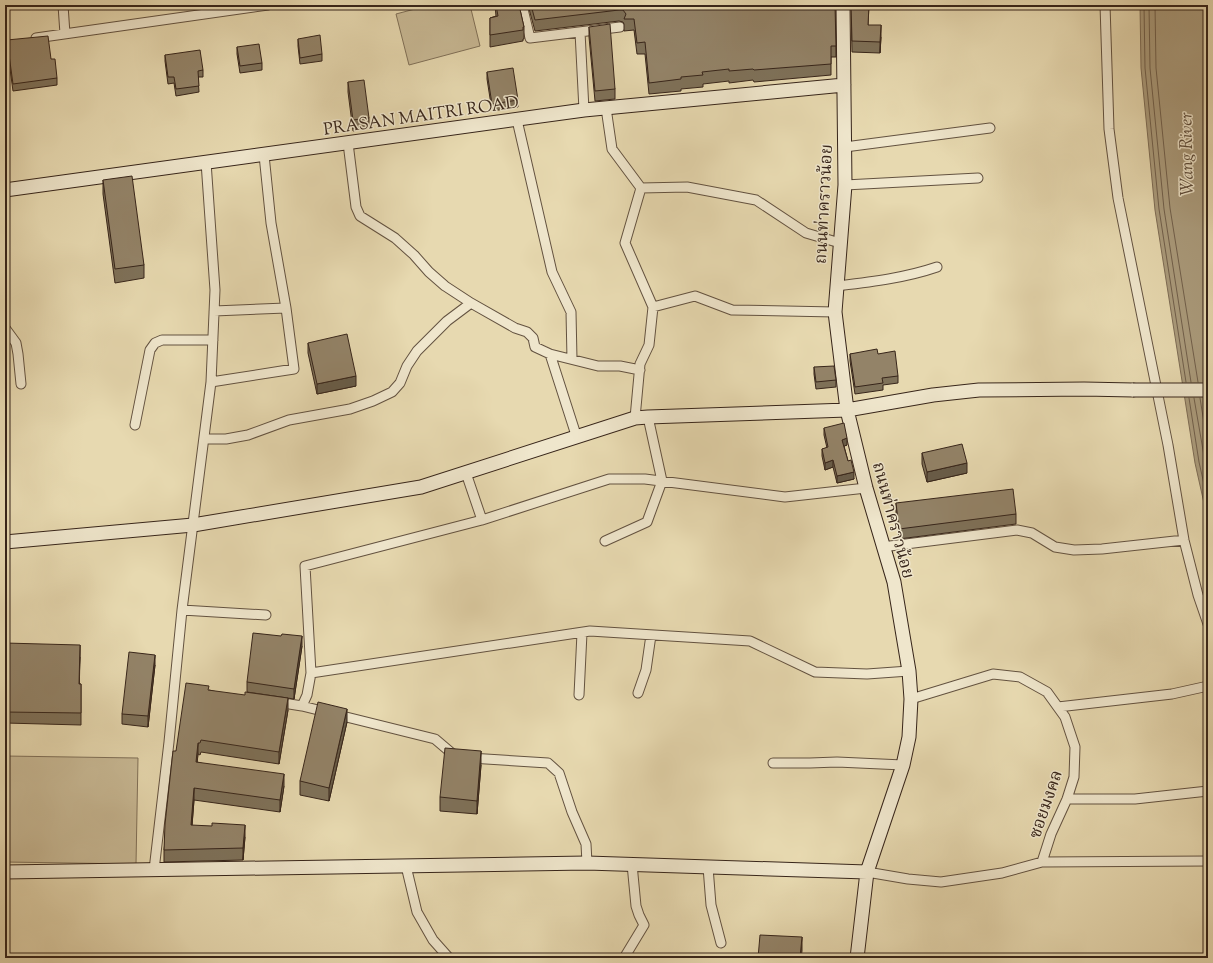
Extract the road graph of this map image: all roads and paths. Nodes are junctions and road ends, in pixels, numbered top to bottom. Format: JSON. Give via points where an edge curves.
{"nodes":[{"id":1,"x":64,"y":5,"type":"edge"},
{"id":2,"x":268,"y":5,"type":"edge"},
{"id":3,"x":522,"y":5,"type":"edge"},
{"id":4,"x":843,"y":5,"type":"edge"},
{"id":5,"x":1105,"y":5,"type":"edge"},
{"id":6,"x":620,"y":27,"type":"dead end"},
{"id":7,"x":580,"y":32,"type":"junction"},
{"id":8,"x":65,"y":34,"type":"junction"},
{"id":9,"x":28,"y":39,"type":"edge"},
{"id":10,"x":844,"y":85,"type":"junction"},
{"id":11,"x":606,"y":108,"type":"junction"},
{"id":12,"x":584,"y":110,"type":"junction"},
{"id":13,"x":517,"y":120,"type":"junction"},
{"id":14,"x":990,"y":128,"type":"dead end"},
{"id":15,"x":348,"y":143,"type":"junction"},
{"id":16,"x":845,"y":146,"type":"junction"},
{"id":17,"x":264,"y":155,"type":"junction"},
{"id":18,"x":206,"y":162,"type":"junction"},
{"id":19,"x":978,"y":178,"type":"dead end"},
{"id":20,"x":845,"y":184,"type":"junction"},
{"id":21,"x":641,"y":188,"type":"junction"},
{"id":22,"x":5,"y":190,"type":"edge"},
{"id":23,"x":840,"y":243,"type":"junction"},
{"id":24,"x":938,"y":268,"type":"dead end"},
{"id":25,"x":837,"y":286,"type":"junction"},
{"id":26,"x":471,"y":303,"type":"junction"},
{"id":27,"x":653,"y":307,"type":"junction"},
{"id":28,"x":286,"y":308,"type":"junction"},
{"id":29,"x":214,"y":311,"type":"junction"},
{"id":30,"x":835,"y":312,"type":"junction"},
{"id":31,"x":5,"y":328,"type":"edge"},
{"id":32,"x":213,"y":340,"type":"junction"},
{"id":33,"x":550,"y":354,"type":"junction"},
{"id":34,"x":572,"y":359,"type":"junction"},
{"id":35,"x":640,"y":370,"type":"junction"},
{"id":36,"x":211,"y":382,"type":"junction"},
{"id":37,"x":21,"y":384,"type":"dead end"},
{"id":38,"x":1208,"y":390,"type":"edge"},
{"id":39,"x":847,"y":410,"type":"junction"},
{"id":40,"x":642,"y":417,"type":"junction"},
{"id":41,"x":135,"y":425,"type":"dead end"},
{"id":42,"x":577,"y":438,"type":"junction"},
{"id":43,"x":204,"y":439,"type":"junction"},
{"id":44,"x":466,"y":473,"type":"junction"},
{"id":45,"x":662,"y":481,"type":"junction"},
{"id":46,"x":866,"y":488,"type":"junction"},
{"id":47,"x":482,"y":520,"type":"junction"},
{"id":48,"x":193,"y":525,"type":"junction"},
{"id":49,"x":1184,"y":540,"type":"junction"},
{"id":50,"x":605,"y":541,"type":"dead end"},
{"id":51,"x":5,"y":542,"type":"edge"},
{"id":52,"x":882,"y":547,"type":"junction"},
{"id":53,"x":182,"y":610,"type":"junction"},
{"id":54,"x":266,"y":616,"type":"dead end"},
{"id":55,"x":1208,"y":624,"type":"edge"},
{"id":56,"x":582,"y":633,"type":"junction"},
{"id":57,"x":651,"y":635,"type":"junction"},
{"id":58,"x":909,"y":671,"type":"junction"},
{"id":59,"x":310,"y":673,"type":"junction"},
{"id":60,"x":1208,"y":686,"type":"edge"},
{"id":61,"x":638,"y":693,"type":"dead end"},
{"id":62,"x":579,"y":695,"type":"dead end"},
{"id":63,"x":911,"y":699,"type":"junction"},
{"id":64,"x":267,"y":700,"type":"edge"},
{"id":65,"x":302,"y":706,"type":"junction"},
{"id":66,"x":1058,"y":707,"type":"junction"},
{"id":67,"x":773,"y":763,"type":"dead end"},
{"id":68,"x":903,"y":765,"type":"junction"},
{"id":69,"x":1208,"y":792,"type":"edge"},
{"id":70,"x":1067,"y":799,"type":"junction"},
{"id":71,"x":1208,"y":861,"type":"edge"},
{"id":72,"x":1042,"y":862,"type":"junction"},
{"id":73,"x":587,"y":863,"type":"junction"},
{"id":74,"x":632,"y":864,"type":"junction"},
{"id":75,"x":406,"y":866,"type":"junction"},
{"id":76,"x":708,"y":867,"type":"junction"},
{"id":77,"x":154,"y":870,"type":"junction"},
{"id":78,"x":5,"y":872,"type":"edge"},
{"id":79,"x":867,"y":872,"type":"junction"},
{"id":80,"x":721,"y":943,"type":"dead end"},
{"id":81,"x":449,"y":958,"type":"edge"},
{"id":82,"x":624,"y":958,"type":"edge"},
{"id":83,"x":857,"y":958,"type":"edge"}],
"edges":[{"from":1,"to":8,"type":"street"},
{"from":2,"to":8,"type":"street"},
{"from":3,"to":7,"type":"street","via":[[530,38]]},
{"from":4,"to":10,"type":"street","name":"ถนนท่าคราวน้อย"},
{"from":5,"to":49,"type":"street","via":[[1109,128],[1118,198],[1168,445]]},
{"from":6,"to":7,"type":"street"},
{"from":7,"to":12,"type":"street"},
{"from":8,"to":9,"type":"street"},
{"from":10,"to":11,"type":"street","name":"PRASAN MAITRI ROAD"},
{"from":10,"to":16,"type":"street","name":"ถนนท่าคราวน้อย"},
{"from":11,"to":12,"type":"street","name":"PRASAN MAITRI ROAD"},
{"from":11,"to":21,"type":"street","via":[[612,149]]},
{"from":12,"to":13,"type":"street","name":"PRASAN MAITRI ROAD"},
{"from":13,"to":15,"type":"street","name":"PRASAN MAITRI ROAD"},
{"from":13,"to":34,"type":"street","via":[[552,272],[572,312]]},
{"from":14,"to":16,"type":"street"},
{"from":15,"to":17,"type":"street","name":"PRASAN MAITRI ROAD"},
{"from":15,"to":26,"type":"street","via":[[356,207],[360,216],[395,238],[429,272]]},
{"from":16,"to":20,"type":"street","name":"ถนนท่าคราวน้อย"},
{"from":17,"to":18,"type":"street","name":"PRASAN MAITRI ROAD"},
{"from":17,"to":28,"type":"street","via":[[271,222]]},
{"from":18,"to":22,"type":"street","name":"PRASAN MAITRI ROAD"},
{"from":18,"to":29,"type":"street","via":[[215,290]]},
{"from":19,"to":20,"type":"street"},
{"from":20,"to":23,"type":"street","name":"ถนนท่าคราวน้อย"},
{"from":21,"to":23,"type":"street","via":[[687,187],[756,200],[806,233]]},
{"from":21,"to":27,"type":"street","via":[[625,242]]},
{"from":23,"to":25,"type":"street","name":"ถนนท่าคราวน้อย"},
{"from":24,"to":25,"type":"street"},
{"from":25,"to":30,"type":"street","name":"ถนนท่าคราวน้อย"},
{"from":26,"to":33,"type":"street","via":[[527,332],[535,347]]},
{"from":26,"to":43,"type":"street","via":[[447,321],[421,346],[392,392],[350,409],[289,420],[248,435]]},
{"from":27,"to":30,"type":"street","via":[[695,296],[732,310]]},
{"from":27,"to":35,"type":"street","via":[[648,345]]},
{"from":28,"to":29,"type":"street"},
{"from":28,"to":36,"type":"street","via":[[294,369]]},
{"from":29,"to":32,"type":"street"},
{"from":30,"to":39,"type":"street","name":"ถนนท่าคราวน้อย"},
{"from":31,"to":37,"type":"street","via":[[16,344]]},
{"from":32,"to":36,"type":"street"},
{"from":32,"to":41,"type":"street","via":[[162,340],[155,343],[150,350]]},
{"from":33,"to":34,"type":"street"},
{"from":33,"to":42,"type":"street"},
{"from":34,"to":35,"type":"street","via":[[598,366],[620,366]]},
{"from":35,"to":40,"type":"street"},
{"from":36,"to":43,"type":"street"},
{"from":38,"to":39,"type":"street","bridge":true,"via":[[979,390]]},
{"from":39,"to":40,"type":"street"},
{"from":39,"to":46,"type":"street","name":"ถนนท่าคราวน้อย"},
{"from":40,"to":42,"type":"street"},
{"from":40,"to":45,"type":"street"},
{"from":42,"to":44,"type":"street"},
{"from":43,"to":48,"type":"street"},
{"from":44,"to":47,"type":"street"},
{"from":44,"to":48,"type":"street","via":[[421,487]]},
{"from":45,"to":46,"type":"street","via":[[785,497]]},
{"from":45,"to":47,"type":"street","via":[[609,480]]},
{"from":45,"to":50,"type":"street","via":[[647,522]]},
{"from":46,"to":52,"type":"street","name":"ถนนท่าคราวน้อย"},
{"from":47,"to":59,"type":"street","via":[[305,566]]},
{"from":48,"to":51,"type":"street"},
{"from":48,"to":53,"type":"street"},
{"from":49,"to":52,"type":"street","via":[[1074,550],[1055,547],[1032,533],[1016,530]]},
{"from":49,"to":55,"type":"street"},
{"from":52,"to":58,"type":"street","name":"ถนนท่าคราวน้อย","via":[[894,582]]},
{"from":53,"to":54,"type":"street"},
{"from":53,"to":77,"type":"street","via":[[179,688]]},
{"from":56,"to":57,"type":"street"},
{"from":56,"to":59,"type":"street"},
{"from":56,"to":62,"type":"street"},
{"from":57,"to":58,"type":"street","via":[[750,641],[815,672],[867,674]]},
{"from":57,"to":61,"type":"street","via":[[646,670]]},
{"from":58,"to":63,"type":"street","name":"ถนนท่าคราวน้อย"},
{"from":59,"to":65,"type":"street","via":[[307,695]]},
{"from":60,"to":66,"type":"street","via":[[1172,694]]},
{"from":63,"to":66,"type":"street","name":"ซอยมงคล","via":[[994,674],[1020,677],[1047,692]]},
{"from":63,"to":68,"type":"street","name":"ถนนท่าคราวน้อย","via":[[909,737]]},
{"from":64,"to":65,"type":"street"},
{"from":65,"to":73,"type":"street","via":[[435,739],[456,757],[548,762],[559,773],[586,844]]},
{"from":66,"to":70,"type":"street","name":"ซอยมงคล","via":[[1065,717],[1076,747],[1074,777]]},
{"from":67,"to":68,"type":"street"},
{"from":68,"to":79,"type":"street","name":"ถนนท่าคราวน้อย"},
{"from":69,"to":70,"type":"street","via":[[1135,799]]},
{"from":70,"to":72,"type":"street","name":"ซอยมงคล"},
{"from":71,"to":72,"type":"street"},
{"from":72,"to":79,"type":"street","via":[[1002,874],[941,882]]},
{"from":73,"to":74,"type":"street"},
{"from":73,"to":75,"type":"street"},
{"from":74,"to":76,"type":"street"},
{"from":74,"to":82,"type":"street","via":[[636,906],[644,925]]},
{"from":75,"to":77,"type":"street"},
{"from":75,"to":81,"type":"street","via":[[417,912],[433,940]]},
{"from":76,"to":79,"type":"street"},
{"from":76,"to":80,"type":"street","via":[[711,905]]},
{"from":77,"to":78,"type":"street"},
{"from":79,"to":83,"type":"street","name":"ถนนท่าคราวน้อย"}]}
